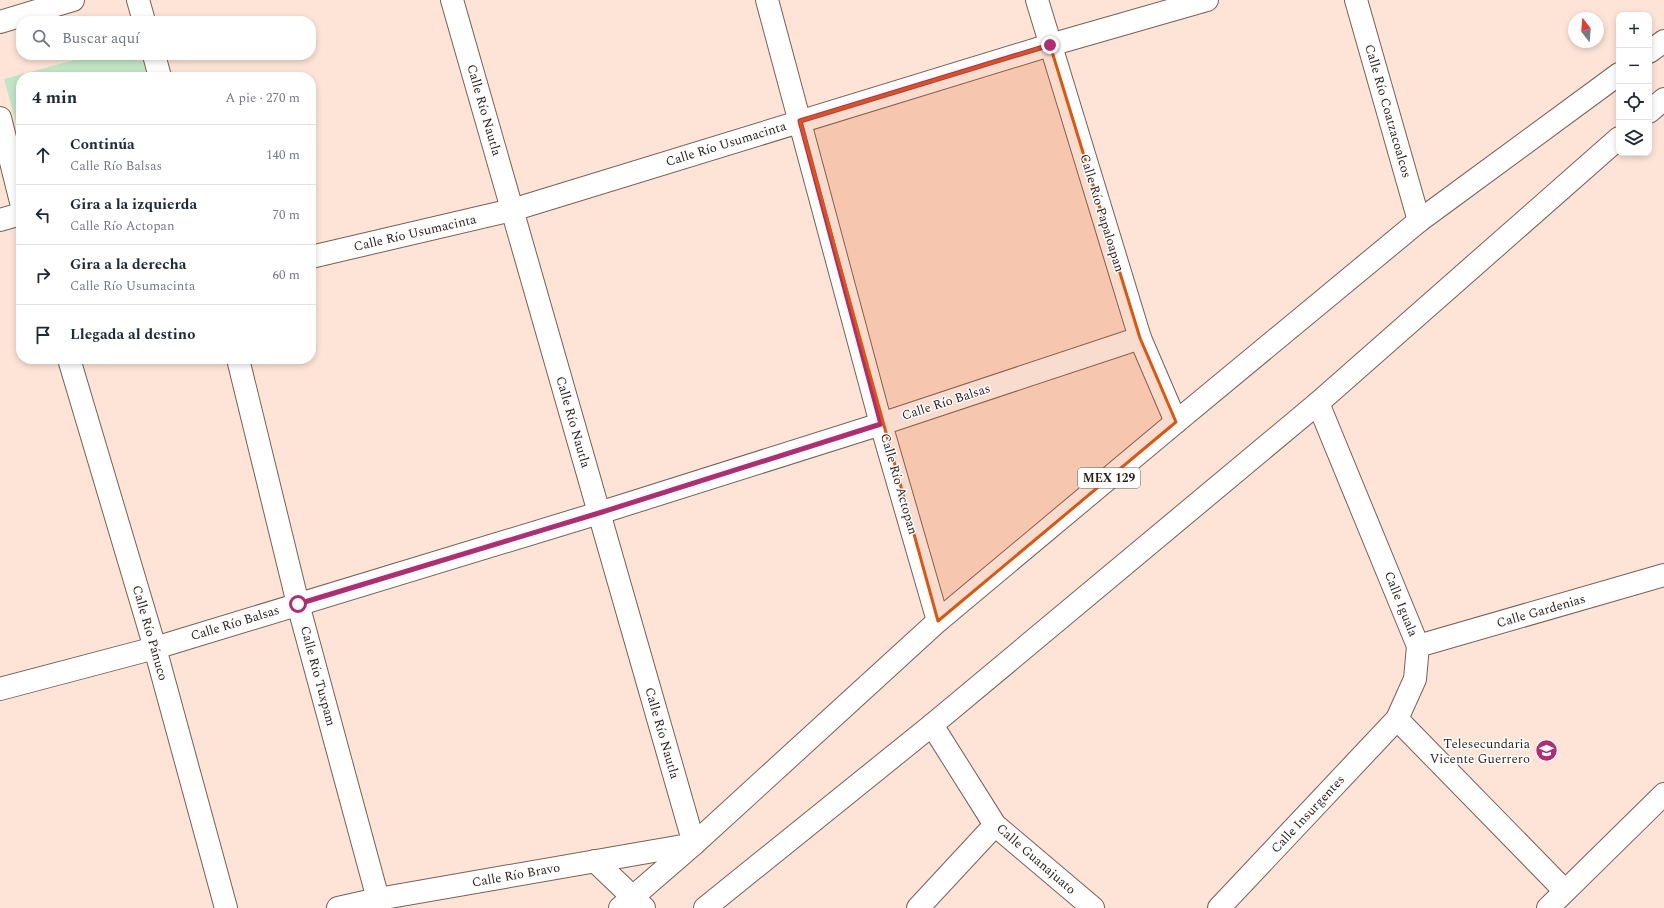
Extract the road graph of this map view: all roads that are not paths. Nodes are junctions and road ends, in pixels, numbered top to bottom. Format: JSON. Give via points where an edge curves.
{"nodes":[{"id":1,"x":73,"y":0,"type":"edge"},
{"id":2,"x":138,"y":0,"type":"edge"},
{"id":3,"x":452,"y":0,"type":"edge"},
{"id":4,"x":767,"y":0,"type":"edge"},
{"id":5,"x":1037,"y":0,"type":"edge"},
{"id":6,"x":1207,"y":0,"type":"edge"},
{"id":7,"x":1356,"y":0,"type":"edge"},
{"id":8,"x":20,"y":16,"type":"edge"},
{"id":9,"x":143,"y":16,"type":"edge"},
{"id":10,"x":16,"y":17,"type":"edge"},
{"id":11,"x":0,"y":22,"type":"edge"},
{"id":12,"x":1664,"y":41,"type":"edge"},
{"id":13,"x":1050,"y":45,"type":"junction"},
{"id":14,"x":1652,"y":50,"type":"edge"},
{"id":15,"x":155,"y":60,"type":"edge"},
{"id":16,"x":159,"y":72,"type":"edge"},
{"id":17,"x":1616,"y":76,"type":"edge"},
{"id":18,"x":1664,"y":99,"type":"edge"},
{"id":19,"x":1652,"y":109,"type":"edge"},
{"id":20,"x":0,"y":118,"type":"edge"},
{"id":21,"x":800,"y":121,"type":"junction"},
{"id":22,"x":1616,"y":141,"type":"edge"},
{"id":23,"x":16,"y":182,"type":"edge"},
{"id":24,"x":512,"y":210,"type":"junction"},
{"id":25,"x":16,"y":215,"type":"edge"},
{"id":26,"x":0,"y":220,"type":"edge"},
{"id":27,"x":1419,"y":221,"type":"junction"},
{"id":28,"x":316,"y":256,"type":"edge"},
{"id":29,"x":1140,"y":338,"type":"junction"},
{"id":30,"x":70,"y":364,"type":"edge"},
{"id":31,"x":239,"y":364,"type":"edge"},
{"id":32,"x":1318,"y":403,"type":"junction"},
{"id":33,"x":1176,"y":422,"type":"junction"},
{"id":34,"x":881,"y":424,"type":"junction"},
{"id":35,"x":599,"y":513,"type":"junction"},
{"id":36,"x":1664,"y":575,"type":"edge"},
{"id":37,"x":298,"y":604,"type":"junction"},
{"id":38,"x":938,"y":621,"type":"junction"},
{"id":39,"x":1418,"y":646,"type":"junction"},
{"id":40,"x":155,"y":648,"type":"junction"},
{"id":41,"x":0,"y":689,"type":"edge"},
{"id":42,"x":1397,"y":719,"type":"junction"},
{"id":43,"x":932,"y":725,"type":"junction"},
{"id":44,"x":1664,"y":794,"type":"edge"},
{"id":45,"x":995,"y":825,"type":"junction"},
{"id":46,"x":694,"y":844,"type":"junction"},
{"id":47,"x":595,"y":861,"type":"junction"},
{"id":48,"x":1565,"y":891,"type":"junction"},
{"id":49,"x":378,"y":899,"type":"junction"},
{"id":50,"x":633,"y":904,"type":"edge"},
{"id":51,"x":226,"y":908,"type":"edge"},
{"id":52,"x":338,"y":908,"type":"edge"},
{"id":53,"x":705,"y":908,"type":"edge"},
{"id":54,"x":918,"y":908,"type":"edge"},
{"id":55,"x":1093,"y":908,"type":"edge"},
{"id":56,"x":1219,"y":908,"type":"edge"},
{"id":57,"x":1548,"y":908,"type":"edge"}],
"edges":[{"from":1,"to":8,"type":"street"},
{"from":2,"to":9,"type":"street"},
{"from":3,"to":24,"type":"street","name":"Calle Río Nautla"},
{"from":4,"to":21,"type":"street","name":"Calle Río Actopan"},
{"from":5,"to":13,"type":"street","name":"Calle Río Papaloapan"},
{"from":6,"to":13,"type":"street","name":"Calle Río Usumacinta"},
{"from":7,"to":27,"type":"street","name":"Calle Río Coatzacoalcos"},
{"from":10,"to":11,"type":"street"},
{"from":12,"to":14,"type":"street"},
{"from":13,"to":21,"type":"street","name":"Calle Río Usumacinta"},
{"from":13,"to":29,"type":"street","name":"Calle Río Papaloapan"},
{"from":15,"to":16,"type":"street"},
{"from":17,"to":27,"type":"street","number":"MEX 129"},
{"from":18,"to":19,"type":"street"},
{"from":20,"to":23,"type":"street"},
{"from":21,"to":24,"type":"street","name":"Calle Río Usumacinta"},
{"from":21,"to":34,"type":"street","name":"Calle Río Actopan"},
{"from":22,"to":32,"type":"street"},
{"from":24,"to":28,"type":"street","name":"Calle Río Usumacinta"},
{"from":24,"to":35,"type":"street","name":"Calle Río Nautla"},
{"from":25,"to":26,"type":"street"},
{"from":27,"to":33,"type":"street","number":"MEX 129"},
{"from":29,"to":33,"type":"street","name":"Calle Río Papaloapan"},
{"from":29,"to":34,"type":"street","name":"Calle Río Balsas"},
{"from":30,"to":40,"type":"street","name":"Calle Río Pánuco"},
{"from":31,"to":37,"type":"street","name":"Calle Río Tuxpam"},
{"from":32,"to":39,"type":"street","name":"Calle Iguala"},
{"from":32,"to":43,"type":"street"},
{"from":33,"to":38,"type":"street","number":"MEX 129"},
{"from":34,"to":35,"type":"street","name":"Calle Río Balsas"},
{"from":34,"to":38,"type":"street","name":"Calle Río Actopan"},
{"from":35,"to":37,"type":"street","name":"Calle Río Balsas"},
{"from":35,"to":46,"type":"street","name":"Calle Río Nautla"},
{"from":36,"to":39,"type":"street","name":"Calle Gardenias"},
{"from":37,"to":40,"type":"street","name":"Calle Río Balsas"},
{"from":37,"to":49,"type":"street","name":"Calle Río Tuxpam"},
{"from":38,"to":46,"type":"street","number":"MEX 129"},
{"from":39,"to":42,"type":"street","name":"Calle Iguala","via":[[1415,679]]},
{"from":40,"to":41,"type":"street","name":"Calle Río Balsas"},
{"from":40,"to":51,"type":"street","name":"Calle Río Pánuco"},
{"from":42,"to":48,"type":"street"},
{"from":42,"to":56,"type":"street","name":"Calle Insurgentes"},
{"from":43,"to":45,"type":"street","name":"Calle Guanajuato"},
{"from":43,"to":53,"type":"street"},
{"from":44,"to":48,"type":"street"},
{"from":45,"to":54,"type":"street"},
{"from":45,"to":55,"type":"street","name":"Calle Guanajuato"},
{"from":46,"to":47,"type":"street","name":"Calle Río Bravo"},
{"from":46,"to":50,"type":"street","number":"MEX 129"},
{"from":47,"to":49,"type":"street","name":"Calle Río Bravo"},
{"from":47,"to":50,"type":"street"},
{"from":48,"to":57,"type":"street"},
{"from":49,"to":52,"type":"street","name":"Calle Río Bravo"}]}
